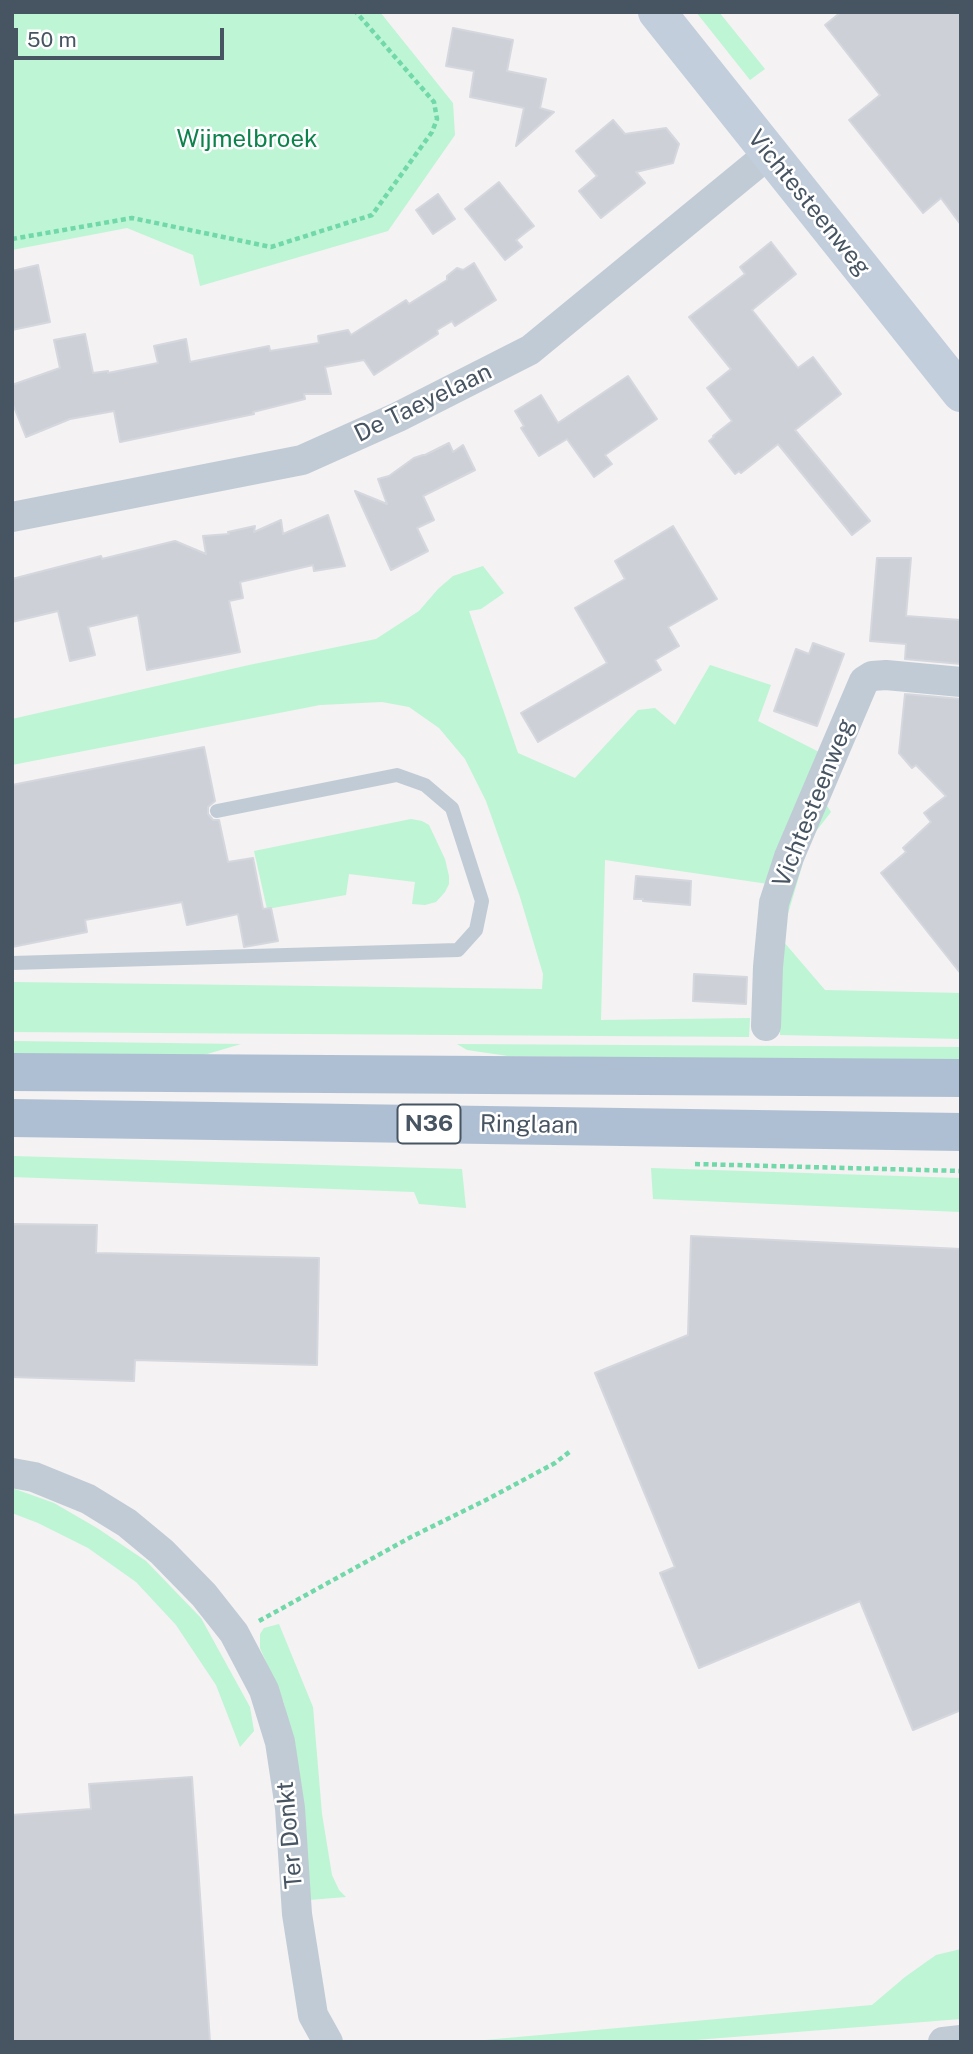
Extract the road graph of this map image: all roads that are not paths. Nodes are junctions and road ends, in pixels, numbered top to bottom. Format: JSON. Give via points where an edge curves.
{"nodes":[{"id":1,"x":657,"y":12,"type":"edge"},
{"id":2,"x":769,"y":153,"type":"junction"},
{"id":3,"x":961,"y":393,"type":"edge"},
{"id":4,"x":12,"y":517,"type":"edge"},
{"id":5,"x":961,"y":682,"type":"edge"},
{"id":6,"x":217,"y":811,"type":"dead end"},
{"id":7,"x":12,"y":963,"type":"edge"},
{"id":8,"x":766,"y":1026,"type":"dead end"},
{"id":9,"x":12,"y":1072,"type":"edge"},
{"id":10,"x":961,"y":1079,"type":"edge"},
{"id":11,"x":12,"y":1118,"type":"edge"},
{"id":12,"x":961,"y":1132,"type":"edge"},
{"id":13,"x":12,"y":1473,"type":"edge"},
{"id":14,"x":961,"y":2040,"type":"edge"},
{"id":15,"x":328,"y":2042,"type":"edge"},
{"id":16,"x":943,"y":2042,"type":"edge"}],
"edges":[{"from":1,"to":2,"type":"street","name":"Vichtesteenweg"},
{"from":2,"to":3,"type":"street","name":"Vichtesteenweg"},
{"from":2,"to":4,"type":"street","name":"De Taeyelaan","via":[[530,350],[398,417],[302,460]]},
{"from":5,"to":8,"type":"street","name":"Vichtesteenweg","via":[[886,675],[864,681],[774,902]]},
{"from":6,"to":7,"type":"lane","via":[[397,775],[425,785],[452,808],[482,901],[476,930],[458,950]]},
{"from":9,"to":10,"type":"main road","name":"Ringlaan","number":"N36"},
{"from":11,"to":12,"type":"main road","name":"Ringlaan","number":"N36"},
{"from":13,"to":15,"type":"street","name":"Ter Donkt","via":[[88,1499],[127,1522],[204,1595],[234,1633],[264,1690],[280,1742],[297,1914],[313,2015]]},
{"from":14,"to":16,"type":"street"}]}
